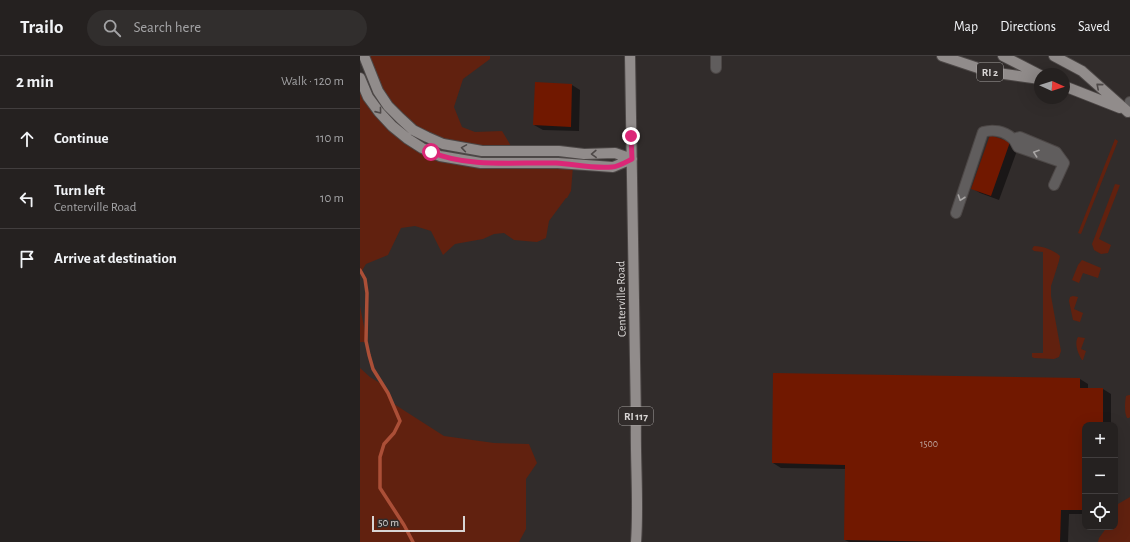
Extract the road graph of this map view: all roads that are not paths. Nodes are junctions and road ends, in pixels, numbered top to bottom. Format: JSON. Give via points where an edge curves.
{"nodes":[{"id":1,"x":364,"y":56,"type":"edge"},
{"id":2,"x":630,"y":56,"type":"edge"},
{"id":3,"x":716,"y":56,"type":"edge"},
{"id":4,"x":942,"y":56,"type":"edge"},
{"id":5,"x":1003,"y":56,"type":"edge"},
{"id":6,"x":1054,"y":56,"type":"edge"},
{"id":7,"x":716,"y":68,"type":"dead end"},
{"id":8,"x":1034,"y":72,"type":"edge"},
{"id":9,"x":360,"y":78,"type":"edge"},
{"id":10,"x":1034,"y":78,"type":"edge"},
{"id":11,"x":1070,"y":88,"type":"edge"},
{"id":12,"x":1129,"y":109,"type":"edge"},
{"id":13,"x":632,"y":159,"type":"junction"},
{"id":14,"x":1054,"y":185,"type":"dead end"},
{"id":15,"x":956,"y":213,"type":"dead end"},
{"id":16,"x":636,"y":542,"type":"edge"}],
"edges":[{"from":13,"to":1,"type":"main road","one_way":true,"via":[[615,153],[482,151],[443,144],[414,130],[388,106],[378,91]]},
{"from":2,"to":13,"type":"main road","name":"Centerville Road","number":"RI 117"},
{"from":3,"to":7,"type":"lane"},
{"from":4,"to":10,"type":"main road","number":"RI 2","via":[[990,72]]},
{"from":5,"to":8,"type":"main road","number":"RI 2"},
{"from":12,"to":6,"type":"main road","one_way":true,"via":[[1082,71]]},
{"from":9,"to":13,"type":"main road","one_way":true,"via":[[368,96],[392,126],[422,148],[440,156],[481,163],[558,163],[613,167]]},
{"from":11,"to":12,"type":"main road"},
{"from":13,"to":16,"type":"main road","name":"Centerville Road","number":"RI 117","via":[[638,489]]},
{"from":14,"to":15,"type":"lane","one_way":true,"via":[[1064,163],[1018,147],[1013,139],[1001,132],[983,132]]}]}
